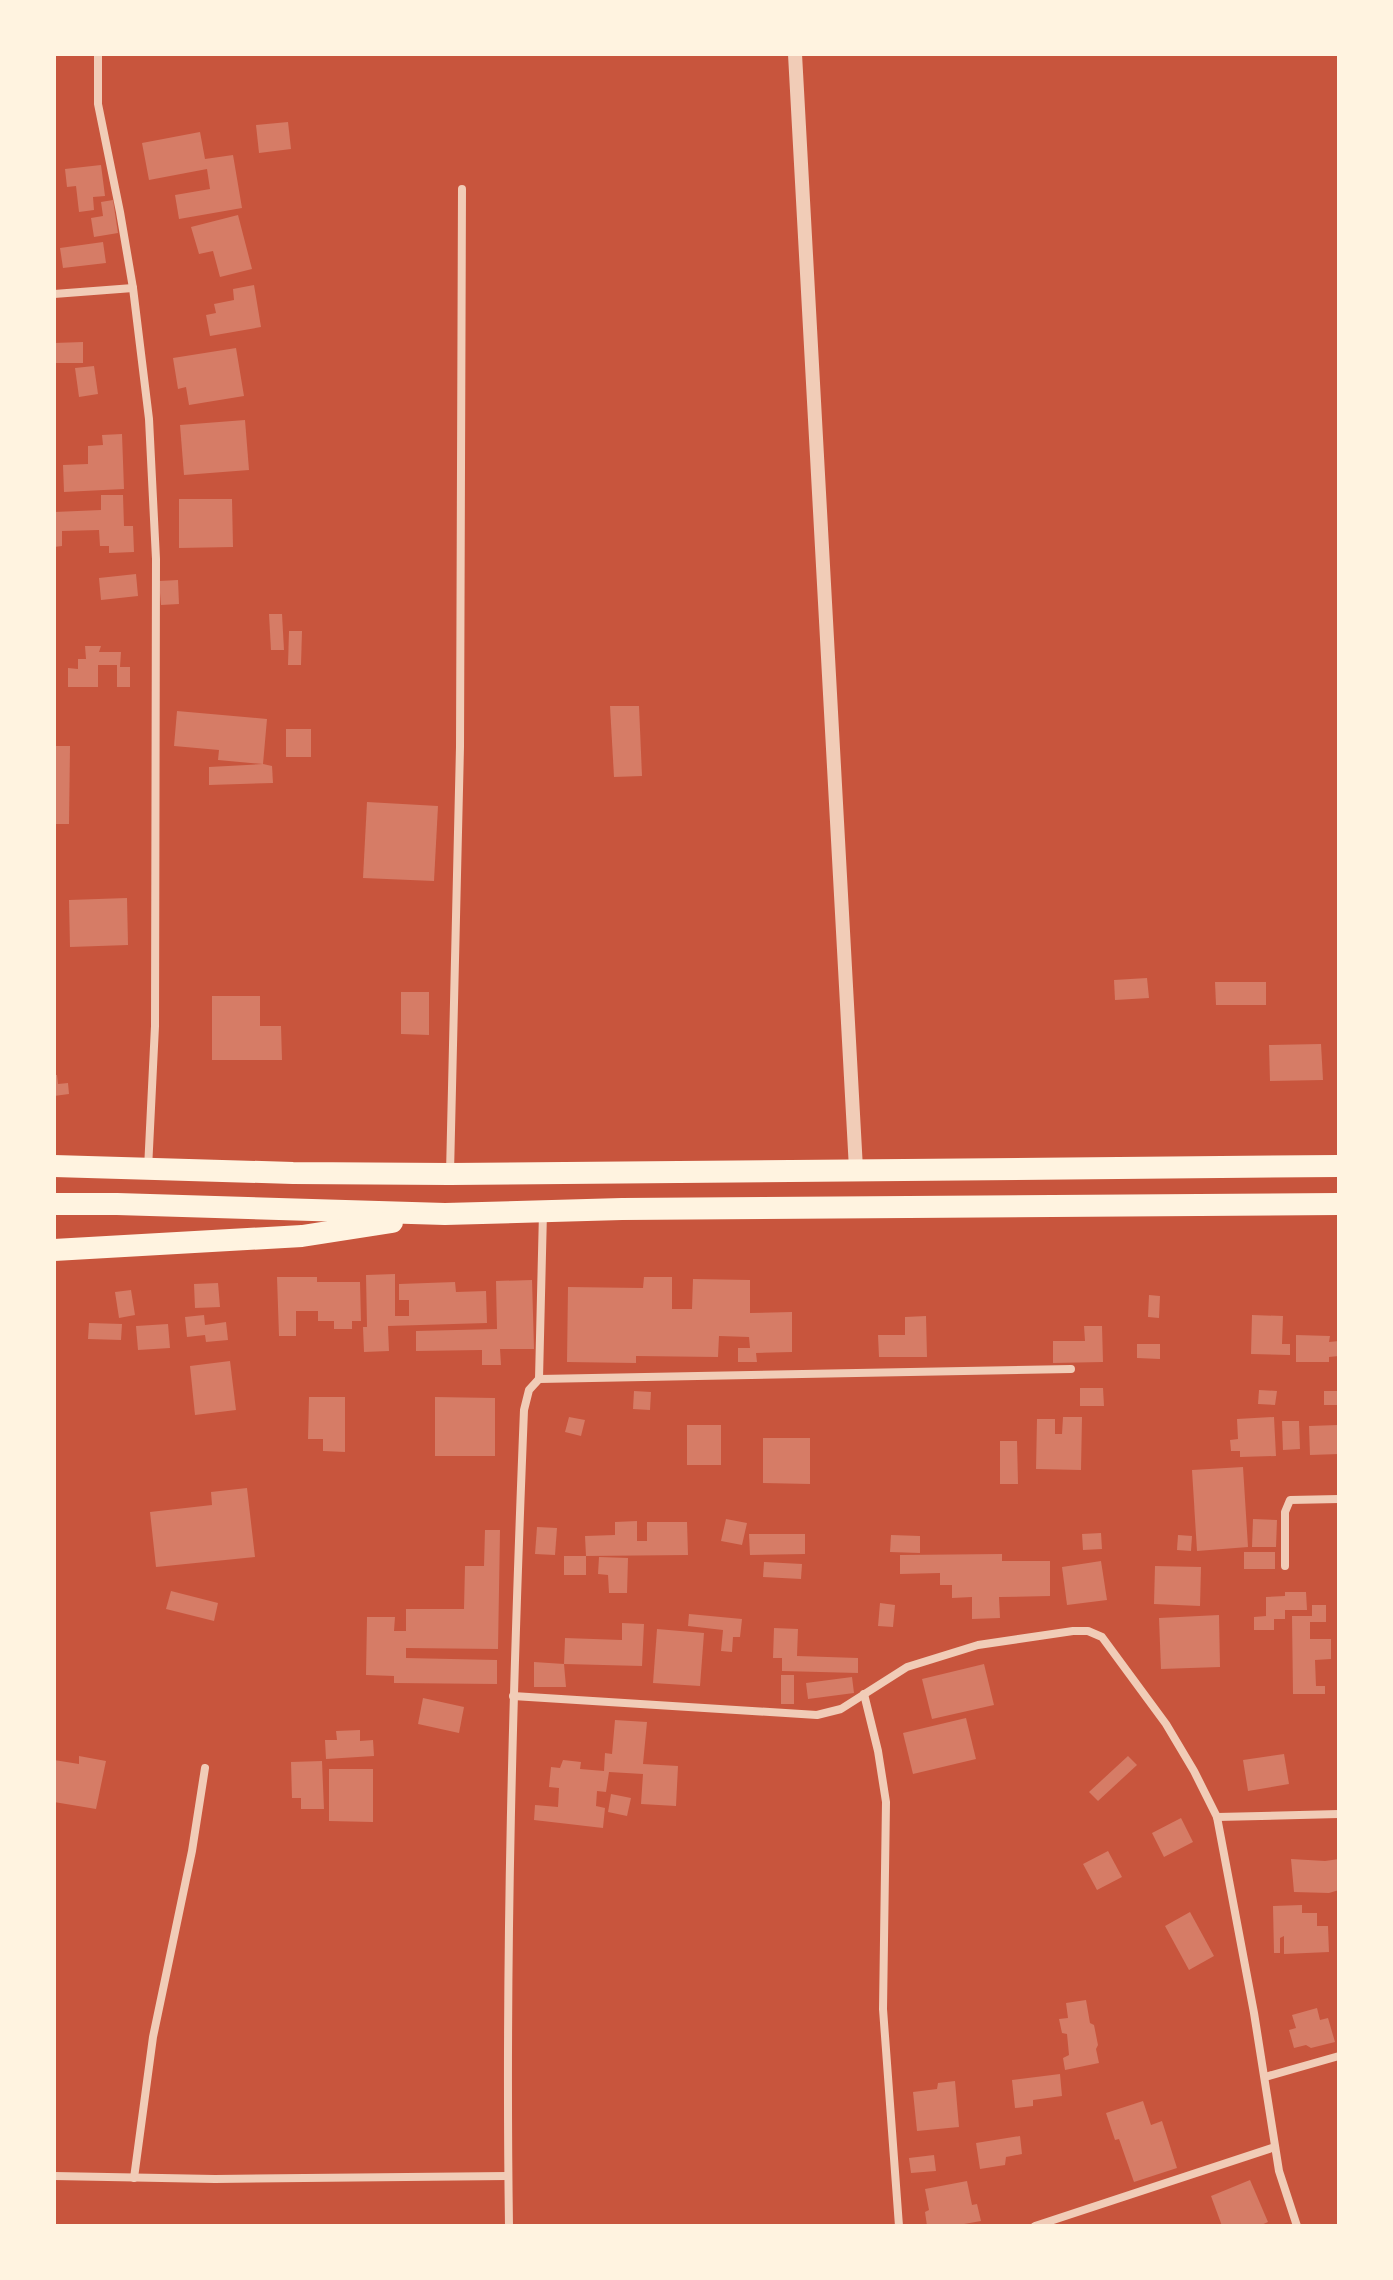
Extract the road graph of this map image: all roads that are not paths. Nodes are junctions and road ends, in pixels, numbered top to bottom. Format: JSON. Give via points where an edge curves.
{"nodes":[{"id":1,"x":98,"y":54,"type":"edge"},
{"id":2,"x":795,"y":54,"type":"edge"},
{"id":3,"x":462,"y":189,"type":"dead end"},
{"id":4,"x":133,"y":288,"type":"junction"},
{"id":5,"x":54,"y":294,"type":"edge"},
{"id":6,"x":54,"y":1166,"type":"edge"},
{"id":7,"x":1339,"y":1166,"type":"edge"},
{"id":8,"x":148,"y":1169,"type":"junction"},
{"id":9,"x":856,"y":1169,"type":"junction"},
{"id":10,"x":450,"y":1174,"type":"junction"},
{"id":11,"x":54,"y":1204,"type":"edge"},
{"id":12,"x":1339,"y":1204,"type":"edge"},
{"id":13,"x":543,"y":1211,"type":"junction"},
{"id":14,"x":445,"y":1214,"type":"junction"},
{"id":15,"x":54,"y":1250,"type":"edge"},
{"id":16,"x":1071,"y":1369,"type":"dead end"},
{"id":17,"x":539,"y":1379,"type":"junction"},
{"id":18,"x":1339,"y":1499,"type":"edge"},
{"id":19,"x":1285,"y":1566,"type":"dead end"},
{"id":20,"x":864,"y":1694,"type":"junction"},
{"id":21,"x":513,"y":1696,"type":"junction"},
{"id":22,"x":205,"y":1768,"type":"dead end"},
{"id":23,"x":1339,"y":1814,"type":"edge"},
{"id":24,"x":1217,"y":1817,"type":"junction"},
{"id":25,"x":1339,"y":2056,"type":"edge"},
{"id":26,"x":1265,"y":2077,"type":"junction"},
{"id":27,"x":1275,"y":2147,"type":"junction"},
{"id":28,"x":54,"y":2176,"type":"edge"},
{"id":29,"x":508,"y":2176,"type":"junction"},
{"id":30,"x":134,"y":2178,"type":"junction"},
{"id":31,"x":509,"y":2226,"type":"edge"},
{"id":32,"x":899,"y":2226,"type":"edge"},
{"id":33,"x":1035,"y":2226,"type":"edge"},
{"id":34,"x":1297,"y":2226,"type":"edge"}],
"edges":[{"from":1,"to":4,"type":"street","via":[[98,104]]},
{"from":2,"to":9,"type":"street"},
{"from":3,"to":10,"type":"street","via":[[460,747]]},
{"from":4,"to":5,"type":"street"},
{"from":4,"to":8,"type":"street","via":[[149,419],[156,559],[155,1026]]},
{"from":6,"to":8,"type":"highway"},
{"from":7,"to":9,"type":"highway"},
{"from":8,"to":10,"type":"highway"},
{"from":9,"to":10,"type":"highway"},
{"from":11,"to":14,"type":"highway"},
{"from":12,"to":13,"type":"highway"},
{"from":13,"to":14,"type":"highway"},
{"from":13,"to":17,"type":"street"},
{"from":14,"to":15,"type":"highway","via":[[302,1236]]},
{"from":16,"to":17,"type":"street"},
{"from":17,"to":21,"type":"street","via":[[529,1390],[524,1410]]},
{"from":18,"to":19,"type":"street","via":[[1290,1500],[1285,1512]]},
{"from":20,"to":21,"type":"street","via":[[841,1709],[817,1715]]},
{"from":20,"to":24,"type":"street","via":[[907,1667],[978,1645],[1088,1631],[1102,1637],[1166,1724]]},
{"from":20,"to":32,"type":"street","via":[[886,1802],[883,2009]]},
{"from":21,"to":29,"type":"street"},
{"from":22,"to":30,"type":"street","via":[[153,2037]]},
{"from":23,"to":24,"type":"street"},
{"from":24,"to":26,"type":"street"},
{"from":25,"to":26,"type":"street"},
{"from":26,"to":27,"type":"street"},
{"from":27,"to":33,"type":"street"},
{"from":27,"to":34,"type":"street"},
{"from":28,"to":30,"type":"street"},
{"from":29,"to":30,"type":"street"},
{"from":29,"to":31,"type":"street"}]}
